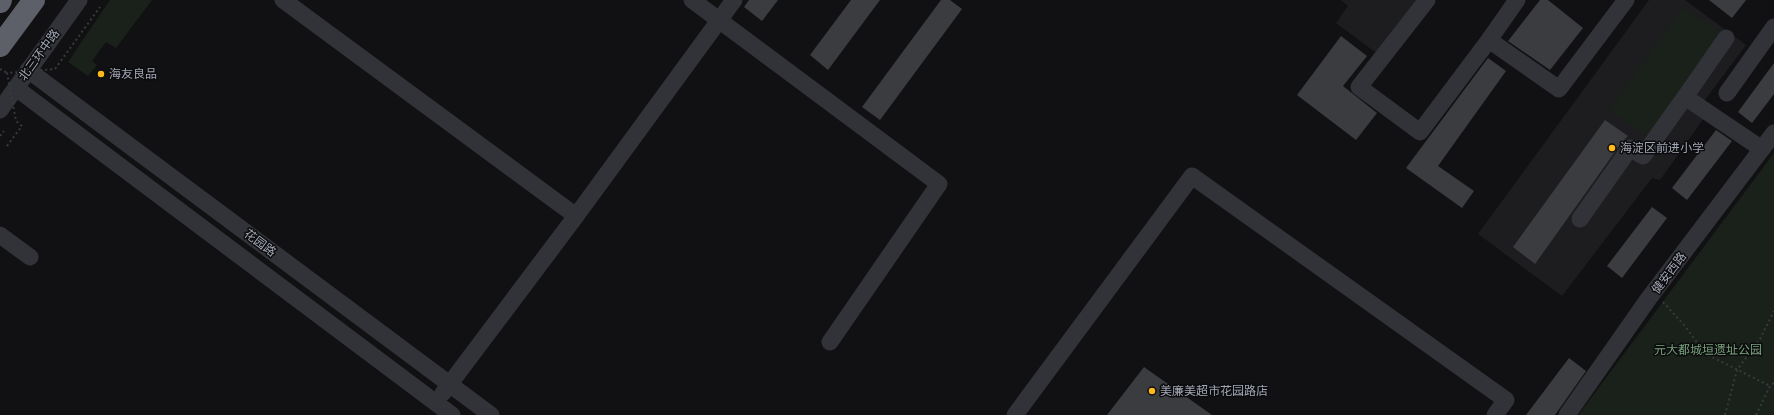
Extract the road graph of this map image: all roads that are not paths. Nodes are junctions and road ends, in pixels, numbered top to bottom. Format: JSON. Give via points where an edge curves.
{"nodes":[{"id":1,"x":34,"y":0,"type":"edge"},
{"id":2,"x":79,"y":0,"type":"edge"},
{"id":3,"x":283,"y":0,"type":"edge"},
{"id":4,"x":692,"y":0,"type":"edge"},
{"id":5,"x":734,"y":0,"type":"edge"},
{"id":6,"x":1427,"y":0,"type":"edge"},
{"id":7,"x":1517,"y":0,"type":"edge"},
{"id":8,"x":1626,"y":0,"type":"edge"},
{"id":9,"x":719,"y":20,"type":"junction"},
{"id":10,"x":1774,"y":29,"type":"edge"},
{"id":11,"x":1726,"y":38,"type":"dead end"},
{"id":12,"x":1490,"y":40,"type":"junction"},
{"id":13,"x":0,"y":46,"type":"edge"},
{"id":14,"x":28,"y":70,"type":"junction"},
{"id":15,"x":16,"y":88,"type":"junction"},
{"id":16,"x":1727,"y":93,"type":"dead end"},
{"id":17,"x":1685,"y":97,"type":"junction"},
{"id":18,"x":0,"y":110,"type":"edge"},
{"id":19,"x":1774,"y":133,"type":"edge"},
{"id":20,"x":1762,"y":149,"type":"junction"},
{"id":21,"x":576,"y":216,"type":"junction"},
{"id":22,"x":1580,"y":219,"type":"dead end"},
{"id":23,"x":0,"y":235,"type":"edge"},
{"id":24,"x":30,"y":257,"type":"dead end"},
{"id":25,"x":351,"y":310,"type":"junction"},
{"id":26,"x":338,"y":329,"type":"junction"},
{"id":27,"x":830,"y":342,"type":"dead end"},
{"id":28,"x":450,"y":384,"type":"junction"},
{"id":29,"x":435,"y":403,"type":"junction"},
{"id":30,"x":452,"y":415,"type":"edge"},
{"id":31,"x":491,"y":415,"type":"edge"},
{"id":32,"x":1015,"y":415,"type":"edge"},
{"id":33,"x":1495,"y":415,"type":"edge"},
{"id":34,"x":1567,"y":415,"type":"edge"}],
"edges":[{"from":1,"to":13,"type":"highway"},
{"from":2,"to":14,"type":"street","name":"北三环中路"},
{"from":3,"to":21,"type":"street"},
{"from":4,"to":9,"type":"street"},
{"from":5,"to":9,"type":"street"},
{"from":6,"to":12,"type":"street","via":[[1359,87],[1420,132]]},
{"from":7,"to":12,"type":"street"},
{"from":8,"to":12,"type":"street","via":[[1559,89]]},
{"from":9,"to":21,"type":"street"},
{"from":9,"to":27,"type":"street","via":[[939,184]]},
{"from":10,"to":16,"type":"street"},
{"from":11,"to":17,"type":"street"},
{"from":14,"to":15,"type":"street","name":"北三环中路"},
{"from":14,"to":25,"type":"street","name":"花园路"},
{"from":15,"to":18,"type":"street","name":"北三环中路"},
{"from":15,"to":26,"type":"street","name":"花园路"},
{"from":17,"to":20,"type":"street"},
{"from":17,"to":22,"type":"street","via":[[1643,156],[1630,148]]},
{"from":19,"to":20,"type":"street","name":"健安西路"},
{"from":20,"to":34,"type":"street","name":"健安西路","via":[[1654,292]]},
{"from":21,"to":28,"type":"street"},
{"from":23,"to":24,"type":"street"},
{"from":25,"to":26,"type":"street"},
{"from":25,"to":28,"type":"street","name":"花园路"},
{"from":26,"to":29,"type":"street","name":"花园路"},
{"from":28,"to":29,"type":"street"},
{"from":28,"to":31,"type":"street","name":"花园路"},
{"from":29,"to":30,"type":"street","name":"花园路"},
{"from":32,"to":33,"type":"street","via":[[1192,176],[1506,400]]}]}
